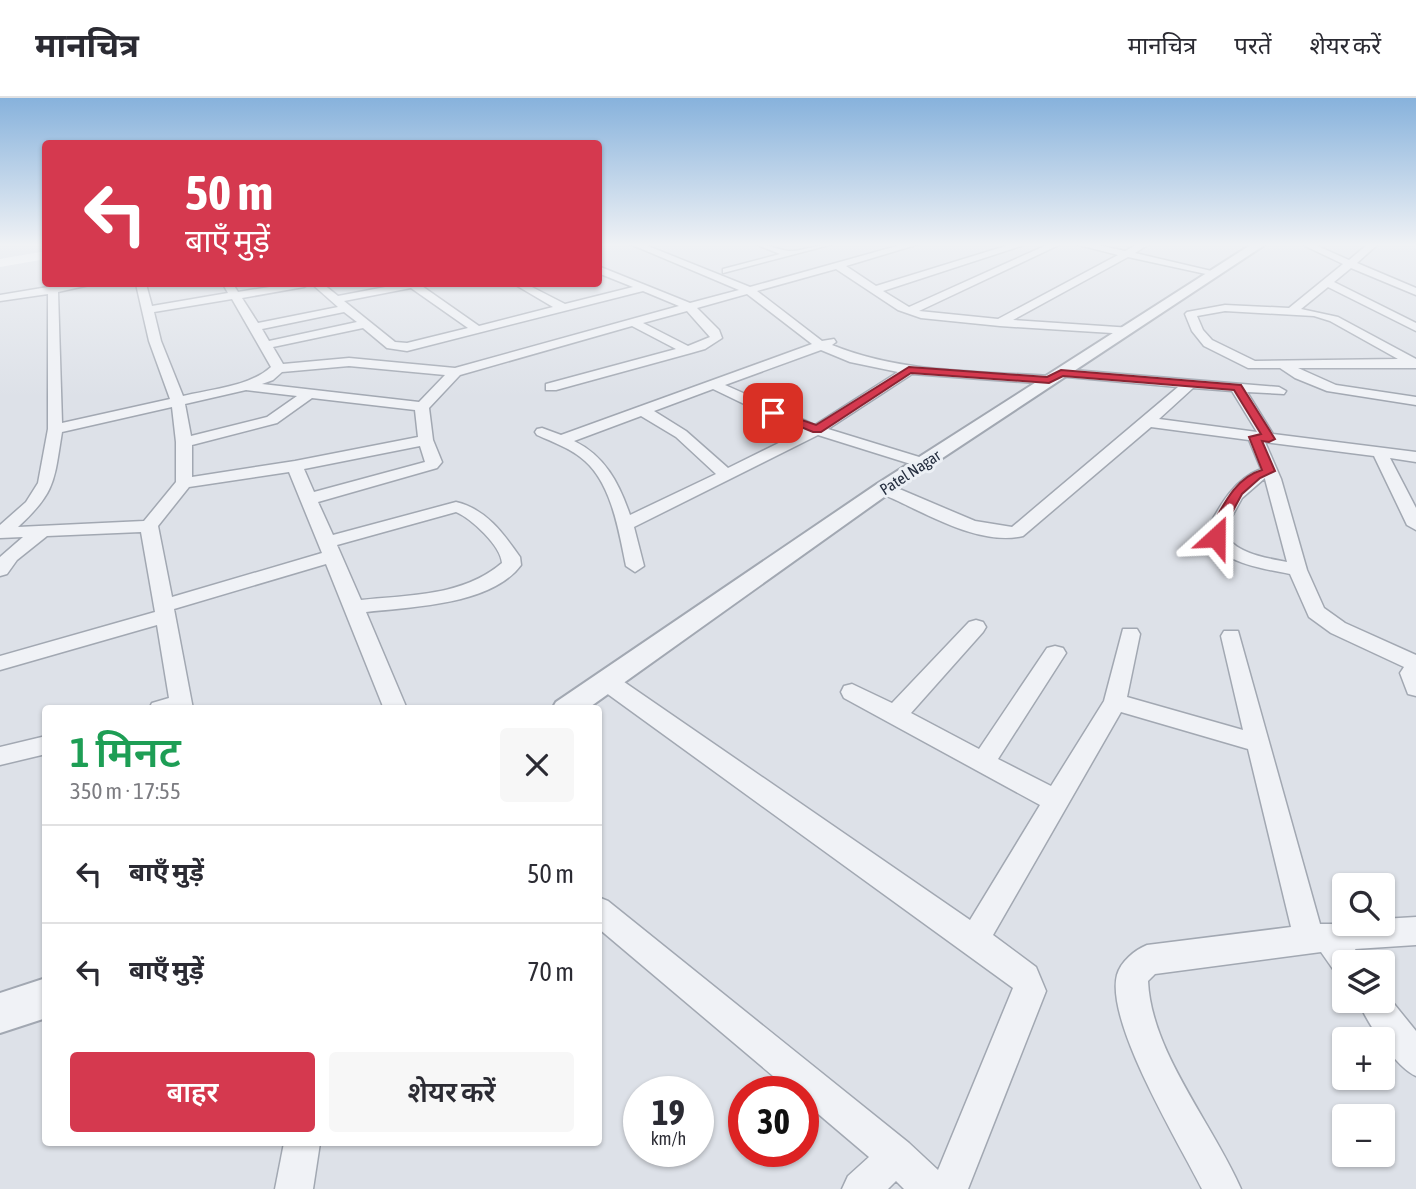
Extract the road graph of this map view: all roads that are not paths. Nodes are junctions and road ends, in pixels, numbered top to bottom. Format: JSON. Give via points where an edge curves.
{"nodes":[{"id":1,"x":53,"y":295,"type":"edge"},
{"id":2,"x":144,"y":295,"type":"edge"},
{"id":3,"x":246,"y":295,"type":"edge"},
{"id":4,"x":332,"y":295,"type":"edge"},
{"id":5,"x":358,"y":295,"type":"edge"},
{"id":6,"x":429,"y":295,"type":"edge"},
{"id":7,"x":539,"y":295,"type":"edge"},
{"id":8,"x":617,"y":295,"type":"edge"},
{"id":9,"x":660,"y":295,"type":"edge"},
{"id":10,"x":728,"y":295,"type":"edge"},
{"id":11,"x":755,"y":295,"type":"edge"},
{"id":12,"x":882,"y":295,"type":"edge"},
{"id":13,"x":946,"y":295,"type":"edge"},
{"id":14,"x":1051,"y":295,"type":"edge"},
{"id":15,"x":1181,"y":295,"type":"edge"},
{"id":16,"x":1311,"y":295,"type":"edge"},
{"id":17,"x":1351,"y":295,"type":"edge"},
{"id":18,"x":235,"y":297,"type":"junction"},
{"id":19,"x":337,"y":299,"type":"junction"},
{"id":20,"x":1164,"y":306,"type":"junction"},
{"id":21,"x":690,"y":307,"type":"junction"},
{"id":22,"x":348,"y":308,"type":"junction"},
{"id":23,"x":565,"y":309,"type":"junction"},
{"id":24,"x":148,"y":310,"type":"junction"},
{"id":25,"x":1292,"y":311,"type":"junction"},
{"id":26,"x":909,"y":312,"type":"junction"},
{"id":27,"x":1195,"y":313,"type":"junction"},
{"id":28,"x":632,"y":322,"type":"junction"},
{"id":29,"x":1000,"y":323,"type":"junction"},
{"id":30,"x":366,"y":324,"type":"junction"},
{"id":31,"x":254,"y":327,"type":"junction"},
{"id":32,"x":1416,"y":328,"type":"edge"},
{"id":33,"x":822,"y":330,"type":"dead end"},
{"id":34,"x":1128,"y":330,"type":"junction"},
{"id":35,"x":480,"y":331,"type":"junction"},
{"id":36,"x":835,"y":341,"type":"junction"},
{"id":37,"x":266,"y":345,"type":"junction"},
{"id":38,"x":820,"y":345,"type":"junction"},
{"id":39,"x":687,"y":350,"type":"junction"},
{"id":40,"x":928,"y":358,"type":"dead end"},
{"id":41,"x":1358,"y":364,"type":"junction"},
{"id":42,"x":1415,"y":364,"type":"edge"},
{"id":43,"x":1285,"y":366,"type":"junction"},
{"id":44,"x":278,"y":368,"type":"junction"},
{"id":45,"x":909,"y":370,"type":"junction"},
{"id":46,"x":1056,"y":371,"type":"junction"},
{"id":47,"x":455,"y":372,"type":"junction"},
{"id":48,"x":712,"y":384,"type":"junction"},
{"id":49,"x":1189,"y":384,"type":"junction"},
{"id":50,"x":244,"y":386,"type":"junction"},
{"id":51,"x":551,"y":387,"type":"dead end"},
{"id":52,"x":1237,"y":388,"type":"junction"},
{"id":53,"x":1279,"y":391,"type":"dead end"},
{"id":54,"x":307,"y":395,"type":"junction"},
{"id":55,"x":1416,"y":400,"type":"edge"},
{"id":56,"x":178,"y":402,"type":"junction"},
{"id":57,"x":422,"y":407,"type":"junction"},
{"id":58,"x":642,"y":410,"type":"junction"},
{"id":59,"x":1148,"y":422,"type":"junction"},
{"id":60,"x":55,"y":429,"type":"junction"},
{"id":61,"x":817,"y":430,"type":"junction"},
{"id":62,"x":541,"y":432,"type":"dead end"},
{"id":63,"x":1262,"y":438,"type":"junction"},
{"id":64,"x":426,"y":439,"type":"junction"},
{"id":65,"x":561,"y":440,"type":"junction"},
{"id":66,"x":184,"y":442,"type":"junction"},
{"id":67,"x":1379,"y":451,"type":"junction"},
{"id":68,"x":1416,"y":457,"type":"edge"},
{"id":69,"x":923,"y":463,"type":"junction"},
{"id":70,"x":295,"y":466,"type":"junction"},
{"id":71,"x":1269,"y":471,"type":"junction"},
{"id":72,"x":728,"y":476,"type":"junction"},
{"id":73,"x":184,"y":483,"type":"junction"},
{"id":74,"x":884,"y":488,"type":"junction"},
{"id":75,"x":309,"y":499,"type":"junction"},
{"id":76,"x":626,"y":524,"type":"junction"},
{"id":77,"x":1416,"y":525,"type":"edge"},
{"id":78,"x":149,"y":526,"type":"junction"},
{"id":79,"x":41,"y":531,"type":"junction"},
{"id":80,"x":1,"y":533,"type":"edge"},
{"id":81,"x":330,"y":549,"type":"junction"},
{"id":82,"x":635,"y":566,"type":"dead end"},
{"id":83,"x":0,"y":570,"type":"edge"},
{"id":84,"x":1298,"y":570,"type":"junction"},
{"id":85,"x":356,"y":607,"type":"junction"},
{"id":86,"x":164,"y":611,"type":"junction"},
{"id":87,"x":976,"y":627,"type":"dead end"},
{"id":88,"x":1130,"y":634,"type":"dead end"},
{"id":89,"x":1231,"y":636,"type":"dead end"},
{"id":90,"x":1055,"y":653,"type":"dead end"},
{"id":91,"x":0,"y":663,"type":"edge"},
{"id":92,"x":1416,"y":665,"type":"edge"},
{"id":93,"x":606,"y":681,"type":"junction"},
{"id":94,"x":1416,"y":688,"type":"edge"},
{"id":95,"x":852,"y":692,"type":"dead end"},
{"id":96,"x":1115,"y":702,"type":"junction"},
{"id":97,"x":174,"y":705,"type":"edge"},
{"id":98,"x":394,"y":705,"type":"edge"},
{"id":99,"x":572,"y":705,"type":"edge"},
{"id":100,"x":895,"y":715,"type":"junction"},
{"id":101,"x":1258,"y":743,"type":"junction"},
{"id":102,"x":42,"y":746,"type":"edge"},
{"id":103,"x":0,"y":756,"type":"edge"},
{"id":104,"x":983,"y":762,"type":"junction"},
{"id":105,"x":1054,"y":800,"type":"junction"},
{"id":106,"x":602,"y":913,"type":"edge"},
{"id":107,"x":1416,"y":931,"type":"edge"},
{"id":108,"x":1318,"y":938,"type":"junction"},
{"id":109,"x":973,"y":941,"type":"junction"},
{"id":110,"x":1332,"y":950,"type":"edge"},
{"id":111,"x":42,"y":999,"type":"edge"},
{"id":112,"x":0,"y":1013,"type":"edge"},
{"id":113,"x":1383,"y":1013,"type":"edge"},
{"id":114,"x":1416,"y":1059,"type":"edge"},
{"id":115,"x":301,"y":1146,"type":"edge"},
{"id":116,"x":896,"y":1156,"type":"junction"},
{"id":117,"x":294,"y":1189,"type":"edge"},
{"id":118,"x":861,"y":1189,"type":"edge"},
{"id":119,"x":931,"y":1189,"type":"edge"},
{"id":120,"x":949,"y":1189,"type":"edge"},
{"id":121,"x":1222,"y":1189,"type":"edge"}],
"edges":[{"from":1,"to":60,"type":"street"},
{"from":2,"to":24,"type":"street"},
{"from":3,"to":18,"type":"street"},
{"from":4,"to":19,"type":"street"},
{"from":5,"to":19,"type":"street"},
{"from":6,"to":35,"type":"street"},
{"from":7,"to":23,"type":"street"},
{"from":8,"to":23,"type":"street"},
{"from":9,"to":21,"type":"street"},
{"from":10,"to":21,"type":"street"},
{"from":11,"to":38,"type":"street"},
{"from":12,"to":26,"type":"street"},
{"from":13,"to":26,"type":"street"},
{"from":14,"to":29,"type":"street"},
{"from":15,"to":20,"type":"street","name":"Patel Nagar"},
{"from":16,"to":25,"type":"street"},
{"from":17,"to":32,"type":"street"},
{"from":18,"to":24,"type":"street"},
{"from":18,"to":31,"type":"street"},
{"from":19,"to":22,"type":"street"},
{"from":20,"to":27,"type":"street"},
{"from":20,"to":34,"type":"street","name":"Patel Nagar"},
{"from":21,"to":28,"type":"street"},
{"from":21,"to":39,"type":"street","via":[[716,338]]},
{"from":22,"to":30,"type":"street"},
{"from":22,"to":31,"type":"street"},
{"from":23,"to":35,"type":"street"},
{"from":24,"to":56,"type":"street"},
{"from":25,"to":27,"type":"street","via":[[1225,308]]},
{"from":25,"to":42,"type":"street","via":[[1334,319]]},
{"from":26,"to":29,"type":"street"},
{"from":27,"to":43,"type":"street","via":[[1192,320],[1208,343],[1253,365]]},
{"from":28,"to":39,"type":"street"},
{"from":28,"to":47,"type":"street"},
{"from":29,"to":34,"type":"street"},
{"from":30,"to":35,"type":"street","via":[[399,347]]},
{"from":30,"to":37,"type":"street"},
{"from":31,"to":37,"type":"street"},
{"from":33,"to":36,"type":"street"},
{"from":34,"to":46,"type":"street","name":"Patel Nagar"},
{"from":36,"to":38,"type":"street"},
{"from":36,"to":40,"type":"street","via":[[871,353]]},
{"from":37,"to":44,"type":"street"},
{"from":38,"to":45,"type":"street","via":[[854,359]]},
{"from":38,"to":48,"type":"street"},
{"from":39,"to":51,"type":"street"},
{"from":41,"to":42,"type":"street"},
{"from":41,"to":43,"type":"street"},
{"from":41,"to":55,"type":"street"},
{"from":43,"to":55,"type":"street","via":[[1304,380],[1327,388]]},
{"from":44,"to":47,"type":"street","via":[[349,362]]},
{"from":44,"to":50,"type":"street"},
{"from":45,"to":46,"type":"street"},
{"from":45,"to":61,"type":"street"},
{"from":46,"to":49,"type":"street"},
{"from":46,"to":69,"type":"street","name":"Patel Nagar"},
{"from":47,"to":57,"type":"street"},
{"from":48,"to":58,"type":"street"},
{"from":48,"to":61,"type":"street"},
{"from":49,"to":52,"type":"street"},
{"from":49,"to":59,"type":"street"},
{"from":50,"to":54,"type":"street"},
{"from":50,"to":56,"type":"street"},
{"from":52,"to":53,"type":"street"},
{"from":52,"to":63,"type":"street"},
{"from":54,"to":57,"type":"street"},
{"from":54,"to":66,"type":"street","via":[[272,420]]},
{"from":56,"to":60,"type":"street"},
{"from":56,"to":66,"type":"street"},
{"from":57,"to":64,"type":"street"},
{"from":58,"to":65,"type":"street"},
{"from":58,"to":72,"type":"street","via":[[681,434]]},
{"from":59,"to":63,"type":"street"},
{"from":59,"to":74,"type":"street","via":[[1017,532],[986,531]]},
{"from":60,"to":80,"type":"street","via":[[42,492]]},
{"from":61,"to":69,"type":"street"},
{"from":61,"to":72,"type":"street"},
{"from":62,"to":65,"type":"street"},
{"from":63,"to":67,"type":"street"},
{"from":63,"to":71,"type":"street"},
{"from":64,"to":70,"type":"street"},
{"from":64,"to":75,"type":"street","via":[[434,461],[431,465]]},
{"from":65,"to":76,"type":"street","via":[[597,464]]},
{"from":66,"to":73,"type":"street"},
{"from":67,"to":68,"type":"street"},
{"from":67,"to":77,"type":"street"},
{"from":69,"to":74,"type":"street","name":"Patel Nagar"},
{"from":70,"to":73,"type":"street"},
{"from":70,"to":75,"type":"street"},
{"from":71,"to":84,"type":"street"},
{"from":71,"to":84,"type":"street","via":[[1256,475],[1237,492],[1216,537],[1231,551]]},
{"from":72,"to":76,"type":"street"},
{"from":73,"to":78,"type":"street"},
{"from":74,"to":93,"type":"street","name":"Patel Nagar"},
{"from":75,"to":81,"type":"street"},
{"from":76,"to":82,"type":"street"},
{"from":78,"to":79,"type":"street"},
{"from":78,"to":86,"type":"street"},
{"from":79,"to":80,"type":"street"},
{"from":79,"to":83,"type":"street"},
{"from":81,"to":85,"type":"street"},
{"from":81,"to":85,"type":"street","via":[[456,506],[478,517],[511,557],[512,565],[503,575],[482,584],[441,596]]},
{"from":81,"to":86,"type":"street"},
{"from":84,"to":92,"type":"street","via":[[1305,592],[1325,621]]},
{"from":85,"to":98,"type":"street"},
{"from":86,"to":91,"type":"street"},
{"from":86,"to":97,"type":"street"},
{"from":87,"to":100,"type":"street"},
{"from":88,"to":96,"type":"street"},
{"from":89,"to":101,"type":"street"},
{"from":90,"to":104,"type":"street"},
{"from":92,"to":94,"type":"street","via":[[1410,673]]},
{"from":93,"to":99,"type":"street","name":"Patel Nagar"},
{"from":93,"to":109,"type":"street"},
{"from":95,"to":100,"type":"street"},
{"from":96,"to":101,"type":"street"},
{"from":96,"to":105,"type":"street"},
{"from":100,"to":104,"type":"street"},
{"from":101,"to":108,"type":"street"},
{"from":102,"to":103,"type":"street"},
{"from":104,"to":105,"type":"street"},
{"from":105,"to":109,"type":"street"},
{"from":106,"to":116,"type":"street"},
{"from":107,"to":108,"type":"street"},
{"from":108,"to":110,"type":"street"},
{"from":108,"to":121,"type":"street","via":[[1147,960],[1132,976],[1133,1005],[1145,1041]]},
{"from":109,"to":120,"type":"street","via":[[1014,968],[1030,991]]},
{"from":111,"to":112,"type":"street"},
{"from":113,"to":114,"type":"street"},
{"from":115,"to":117,"type":"street"},
{"from":116,"to":118,"type":"street"},
{"from":116,"to":119,"type":"street"}]}
